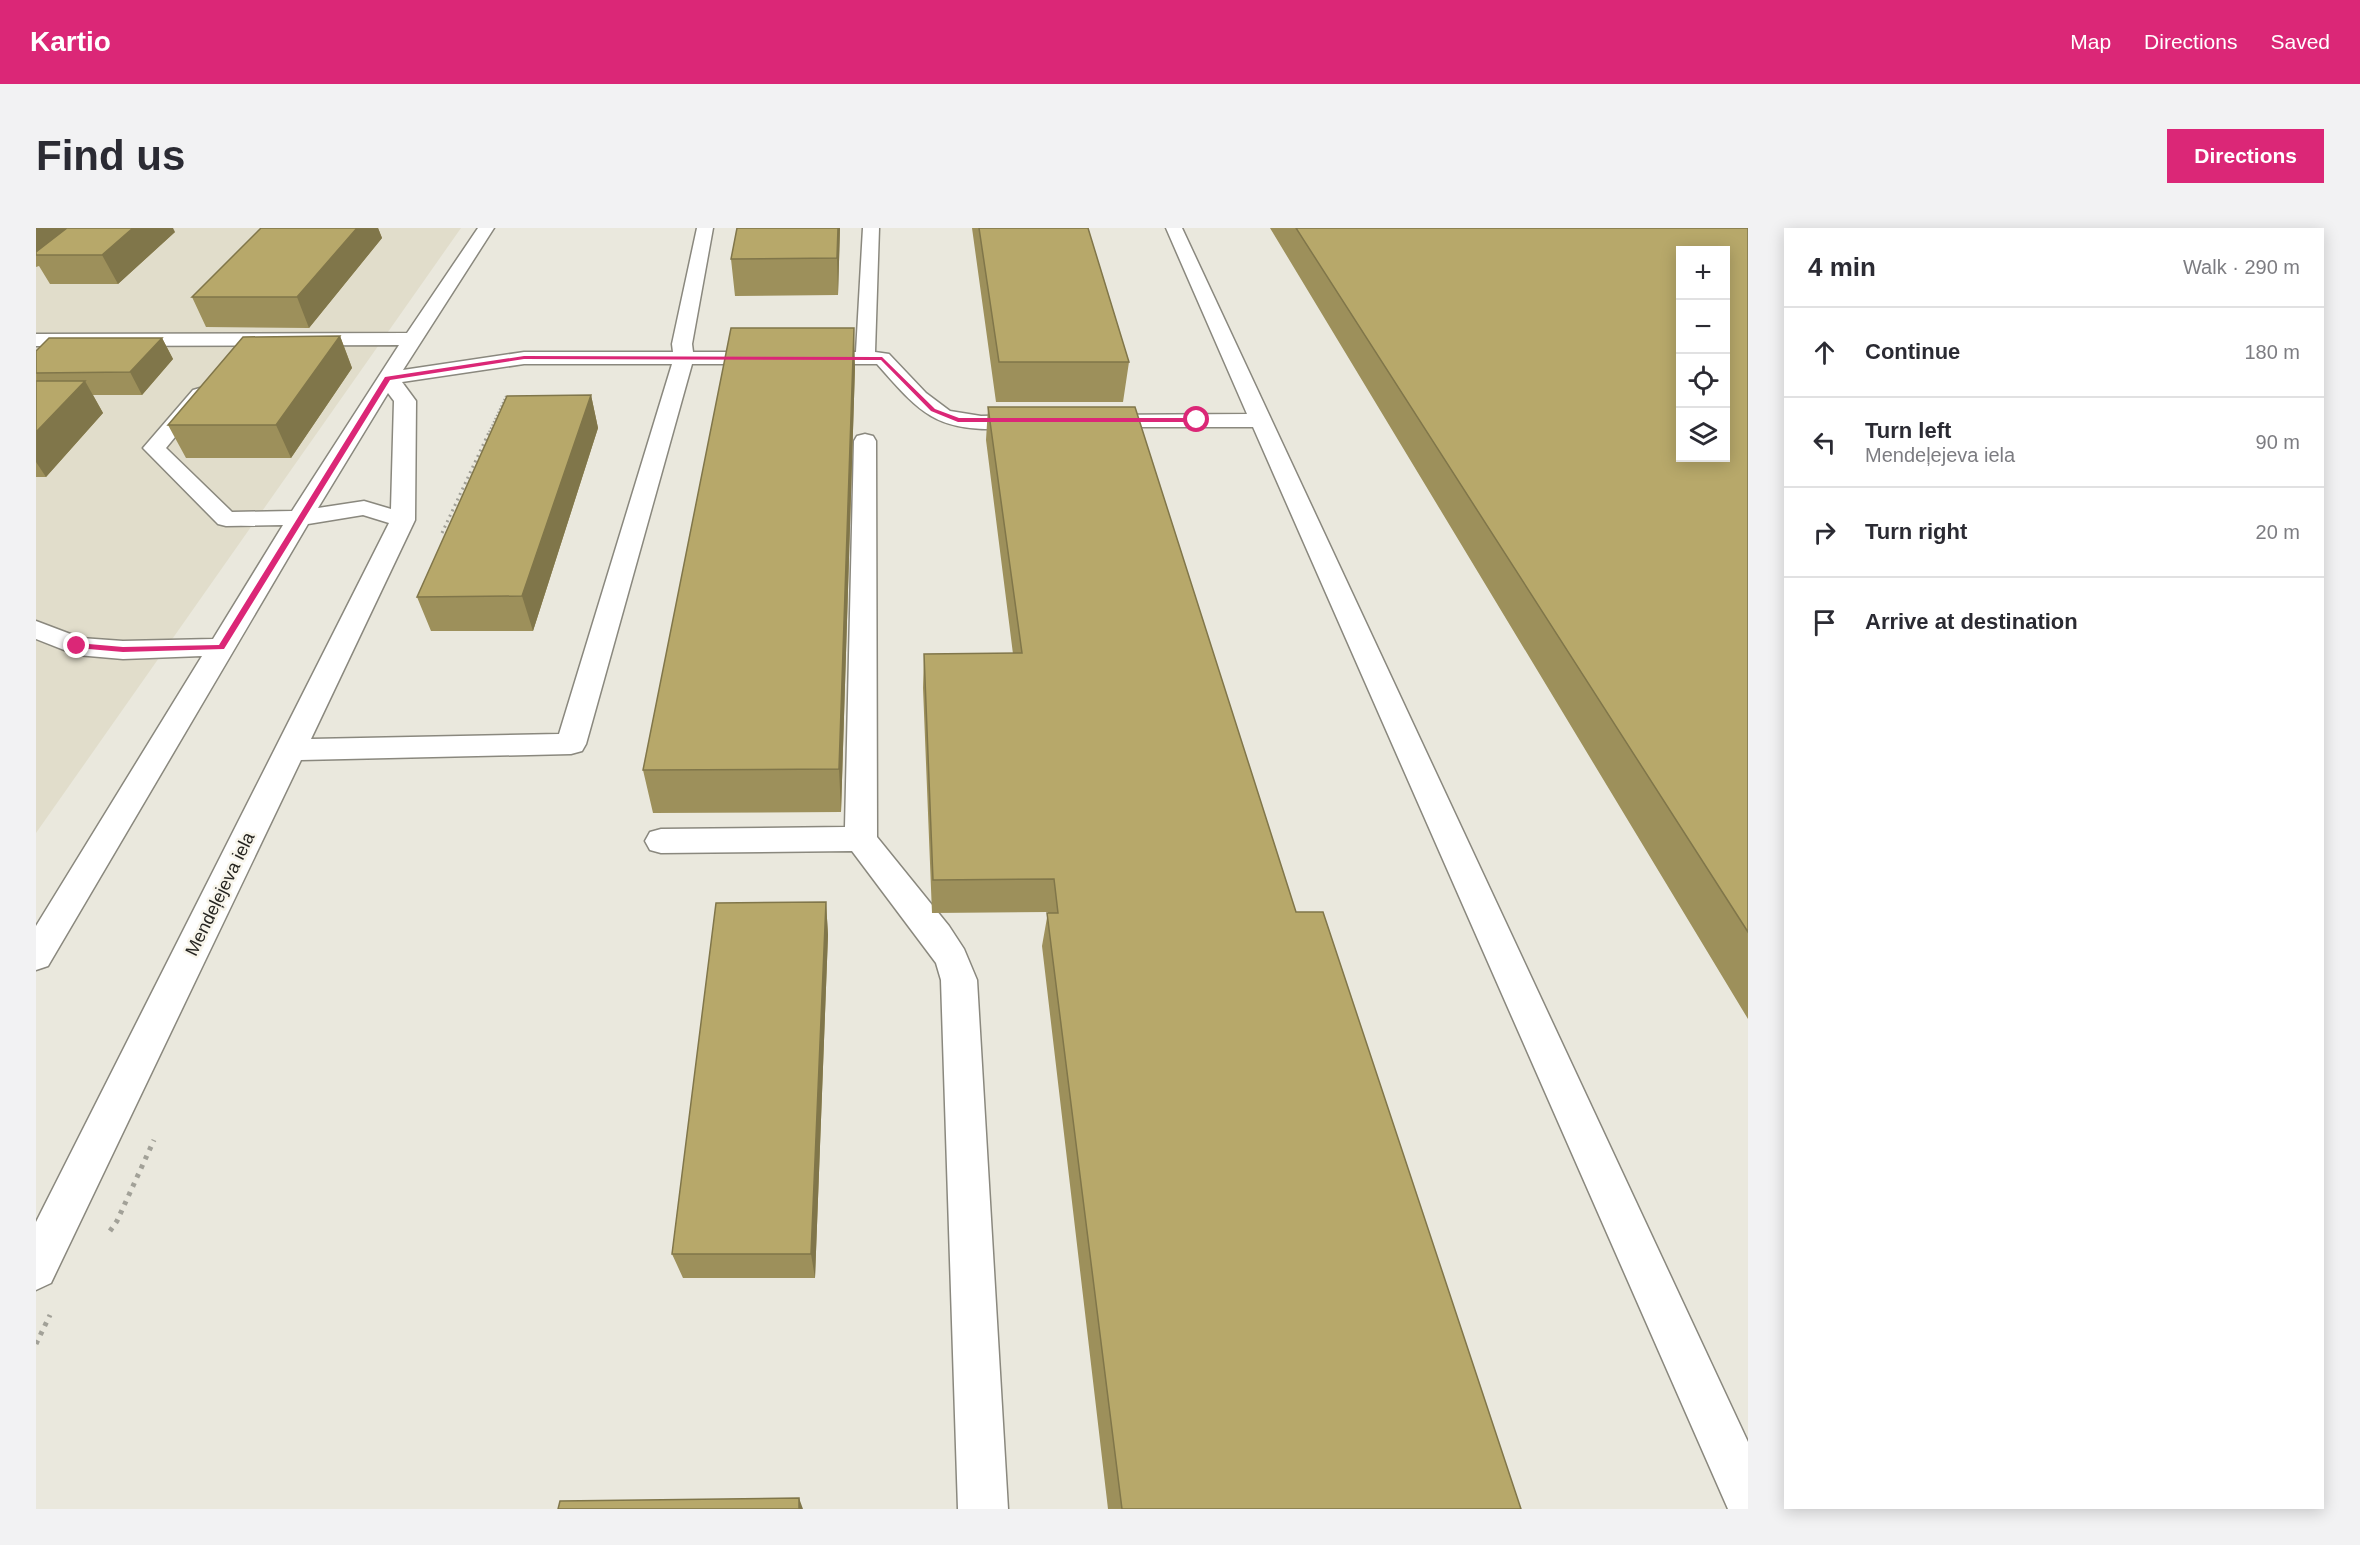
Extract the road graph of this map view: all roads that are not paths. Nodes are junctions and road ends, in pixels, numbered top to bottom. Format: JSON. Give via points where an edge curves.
{"nodes":[{"id":1,"x":486,"y":228,"type":"edge"},
{"id":2,"x":705,"y":228,"type":"edge"},
{"id":3,"x":871,"y":228,"type":"edge"},
{"id":4,"x":1174,"y":228,"type":"edge"},
{"id":5,"x":413,"y":339,"type":"junction"},
{"id":6,"x":36,"y":340,"type":"edge"},
{"id":7,"x":684,"y":358,"type":"junction"},
{"id":8,"x":866,"y":358,"type":"junction"},
{"id":9,"x":213,"y":378,"type":"edge"},
{"id":10,"x":388,"y":378,"type":"junction"},
{"id":11,"x":1261,"y":420,"type":"junction"},
{"id":12,"x":1055,"y":421,"type":"edge"},
{"id":13,"x":1078,"y":421,"type":"edge"},
{"id":14,"x":865,"y":441,"type":"dead end"},
{"id":15,"x":299,"y":518,"type":"junction"},
{"id":16,"x":403,"y":520,"type":"junction"},
{"id":17,"x":36,"y":629,"type":"edge"},
{"id":18,"x":222,"y":647,"type":"junction"},
{"id":19,"x":291,"y":750,"type":"junction"},
{"id":20,"x":861,"y":838,"type":"junction"},
{"id":21,"x":661,"y":841,"type":"dead end"},
{"id":22,"x":36,"y":956,"type":"edge"},
{"id":23,"x":36,"y":1268,"type":"edge"},
{"id":24,"x":1748,"y":1497,"type":"edge"},
{"id":25,"x":984,"y":1509,"type":"edge"}],
"edges":[{"from":1,"to":5,"type":"street"},
{"from":2,"to":7,"type":"street","via":[[682,344]]},
{"from":3,"to":8,"type":"street"},
{"from":4,"to":11,"type":"street"},
{"from":5,"to":6,"type":"street"},
{"from":5,"to":10,"type":"street"},
{"from":7,"to":8,"type":"street"},
{"from":7,"to":10,"type":"street","via":[[524,358]]},
{"from":7,"to":19,"type":"street","via":[[571,744]]},
{"from":8,"to":12,"type":"street","via":[[882,358],[924,403],[945,416],[972,422]]},
{"from":9,"to":15,"type":"street","via":[[154,448],[226,519]]},
{"from":10,"to":15,"type":"street"},
{"from":10,"to":16,"type":"street","name":"Mendeļejeva iela","via":[[405,401]]},
{"from":11,"to":13,"type":"street"},
{"from":11,"to":24,"type":"street"},
{"from":14,"to":20,"type":"street"},
{"from":15,"to":16,"type":"street","via":[[364,508]]},
{"from":15,"to":18,"type":"street"},
{"from":16,"to":19,"type":"street","name":"Mendeļejeva iela"},
{"from":17,"to":18,"type":"street","via":[[77,646],[123,650]]},
{"from":18,"to":22,"type":"street"},
{"from":19,"to":23,"type":"street","name":"Mendeļejeva iela"},
{"from":20,"to":21,"type":"street"},
{"from":20,"to":25,"type":"street","via":[[937,936],[952,959],[959,980]]}]}
